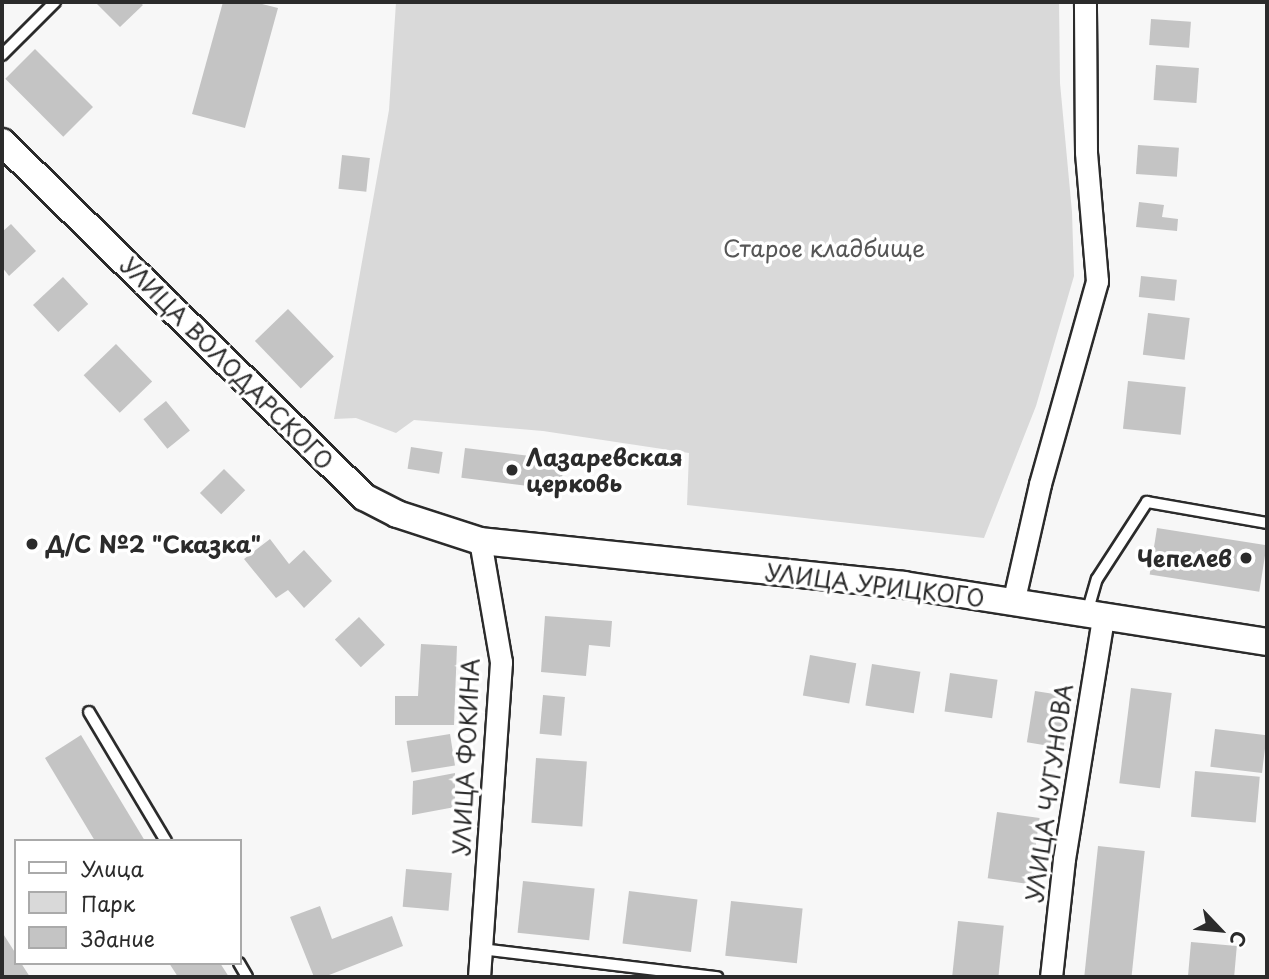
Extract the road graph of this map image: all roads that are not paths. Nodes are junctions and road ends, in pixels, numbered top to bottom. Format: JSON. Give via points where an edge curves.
{"nodes":[{"id":1,"x":55,"y":2,"type":"edge"},
{"id":2,"x":1085,"y":2,"type":"edge"},
{"id":3,"x":2,"y":54,"type":"edge"},
{"id":4,"x":2,"y":142,"type":"edge"},
{"id":5,"x":1267,"y":523,"type":"edge"},
{"id":6,"x":480,"y":541,"type":"junction"},
{"id":7,"x":1013,"y":603,"type":"junction"},
{"id":8,"x":1095,"y":615,"type":"junction"},
{"id":9,"x":1267,"y":642,"type":"edge"},
{"id":10,"x":89,"y":712,"type":"dead end"},
{"id":11,"x":165,"y":839,"type":"edge"},
{"id":12,"x":481,"y":949,"type":"junction"},
{"id":13,"x":479,"y":977,"type":"edge"},
{"id":14,"x":717,"y":977,"type":"edge"},
{"id":15,"x":1051,"y":977,"type":"edge"}],
"edges":[{"from":1,"to":3,"type":"lane"},
{"from":2,"to":7,"type":"street","via":[[1086,152],[1097,281],[1040,484]]},
{"from":4,"to":6,"type":"street","name":"УЛИЦА ВОЛОДАРСКОГО","via":[[363,497],[397,514]]},
{"from":5,"to":8,"type":"lane","via":[[1147,502],[1097,579]]},
{"from":6,"to":7,"type":"street","name":"УЛИЦА УРИЦКОГО","via":[[904,585]]},
{"from":6,"to":12,"type":"street","name":"УЛИЦА ФОКИНА","via":[[500,662]]},
{"from":7,"to":8,"type":"street","name":"УЛИЦА УРИЦКОГО"},
{"from":8,"to":9,"type":"street","name":"УЛИЦА УРИЦКОГО"},
{"from":8,"to":15,"type":"street","name":"УЛИЦА ЧУГУНОВА"},
{"from":10,"to":11,"type":"lane"},
{"from":12,"to":13,"type":"street","name":"УЛИЦА ФОКИНА"},
{"from":12,"to":14,"type":"lane"}]}
